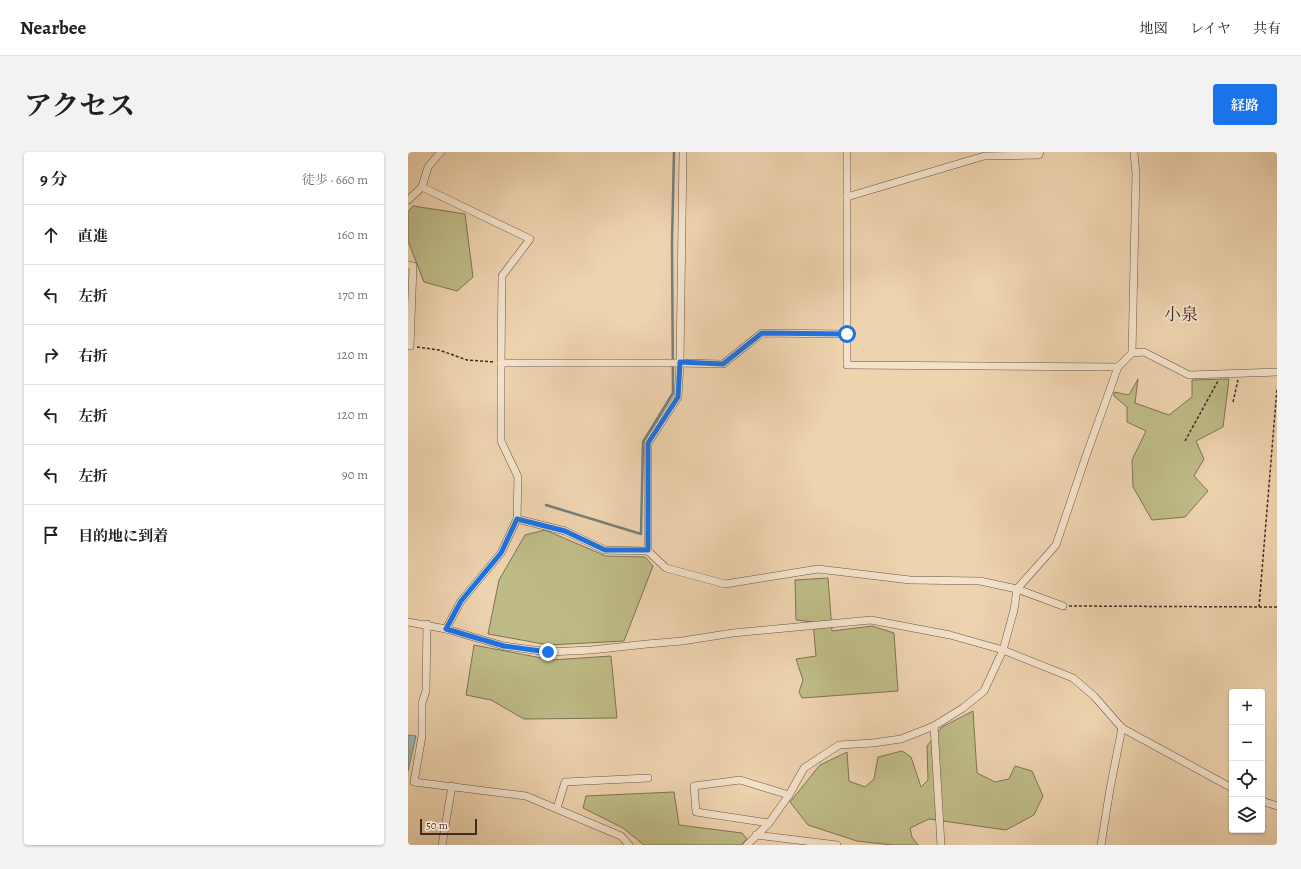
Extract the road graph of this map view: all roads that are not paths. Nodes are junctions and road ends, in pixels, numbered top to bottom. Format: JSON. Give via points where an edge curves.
{"nodes":[{"id":1,"x":442,"y":152,"type":"edge"},
{"id":2,"x":683,"y":152,"type":"edge"},
{"id":3,"x":848,"y":152,"type":"edge"},
{"id":4,"x":1040,"y":152,"type":"edge"},
{"id":5,"x":1134,"y":152,"type":"edge"},
{"id":6,"x":422,"y":187,"type":"junction"},
{"id":7,"x":847,"y":197,"type":"junction"},
{"id":8,"x":408,"y":200,"type":"edge"},
{"id":9,"x":408,"y":265,"type":"edge"},
{"id":10,"x":847,"y":334,"type":"junction"},
{"id":11,"x":409,"y":346,"type":"edge"},
{"id":12,"x":1132,"y":352,"type":"junction"},
{"id":13,"x":680,"y":362,"type":"junction"},
{"id":14,"x":501,"y":363,"type":"junction"},
{"id":15,"x":1118,"y":367,"type":"junction"},
{"id":16,"x":1277,"y":372,"type":"edge"},
{"id":17,"x":517,"y":519,"type":"junction"},
{"id":18,"x":648,"y":550,"type":"junction"},
{"id":19,"x":1017,"y":589,"type":"junction"},
{"id":20,"x":1063,"y":606,"type":"road end"},
{"id":21,"x":408,"y":622,"type":"edge"},
{"id":22,"x":428,"y":624,"type":"junction"},
{"id":23,"x":446,"y":629,"type":"junction"},
{"id":24,"x":1003,"y":650,"type":"junction"},
{"id":25,"x":934,"y":726,"type":"junction"},
{"id":26,"x":1122,"y":728,"type":"junction"},
{"id":27,"x":648,"y":778,"type":"dead end"},
{"id":28,"x":452,"y":786,"type":"junction"},
{"id":29,"x":1229,"y":786,"type":"edge"},
{"id":30,"x":789,"y":795,"type":"junction"},
{"id":31,"x":1265,"y":802,"type":"edge"},
{"id":32,"x":1277,"y":806,"type":"edge"},
{"id":33,"x":557,"y":808,"type":"junction"},
{"id":34,"x":769,"y":823,"type":"junction"},
{"id":35,"x":756,"y":835,"type":"junction"},
{"id":36,"x":442,"y":845,"type":"edge"},
{"id":37,"x":629,"y":845,"type":"edge"},
{"id":38,"x":747,"y":845,"type":"edge"},
{"id":39,"x":837,"y":845,"type":"edge"},
{"id":40,"x":941,"y":845,"type":"edge"},
{"id":41,"x":1102,"y":845,"type":"edge"}],
"edges":[{"from":1,"to":6,"type":"street","via":[[428,167]]},
{"from":2,"to":13,"type":"street"},
{"from":3,"to":7,"type":"street"},
{"from":4,"to":7,"type":"street","via":[[1039,155],[984,156]]},
{"from":5,"to":12,"type":"street","via":[[1136,174]]},
{"from":6,"to":8,"type":"street"},
{"from":6,"to":14,"type":"street","via":[[530,239],[502,276]]},
{"from":7,"to":10,"type":"street"},
{"from":9,"to":11,"type":"street","via":[[413,266]]},
{"from":10,"to":13,"type":"street","via":[[762,333],[723,364]]},
{"from":10,"to":15,"type":"street","via":[[847,365]]},
{"from":12,"to":15,"type":"street"},
{"from":12,"to":16,"type":"street","via":[[1144,352],[1189,375]]},
{"from":13,"to":14,"type":"street"},
{"from":13,"to":18,"type":"street","via":[[678,397],[648,443]]},
{"from":14,"to":17,"type":"street","via":[[501,441],[518,477]]},
{"from":15,"to":19,"type":"street","via":[[1056,545]]},
{"from":17,"to":18,"type":"street","via":[[565,531],[605,550]]},
{"from":17,"to":23,"type":"street","via":[[501,553],[461,601]]},
{"from":18,"to":19,"type":"street","via":[[666,568],[725,584],[818,570],[910,580],[980,581]]},
{"from":19,"to":20,"type":"street"},
{"from":19,"to":24,"type":"street"},
{"from":21,"to":22,"type":"street"},
{"from":22,"to":23,"type":"street"},
{"from":22,"to":28,"type":"street","via":[[426,691],[422,703],[422,736],[414,782]]},
{"from":23,"to":24,"type":"street","via":[[504,646],[548,652],[682,641],[733,633],[871,620],[950,635]]},
{"from":24,"to":25,"type":"street","via":[[984,691]]},
{"from":24,"to":26,"type":"street","via":[[1073,678],[1094,696]]},
{"from":25,"to":30,"type":"street","via":[[901,740],[839,745],[804,768]]},
{"from":25,"to":40,"type":"street"},
{"from":26,"to":29,"type":"street"},
{"from":26,"to":41,"type":"street"},
{"from":27,"to":33,"type":"street","via":[[565,782]]},
{"from":28,"to":33,"type":"street","via":[[526,796]]},
{"from":28,"to":36,"type":"street"},
{"from":30,"to":34,"type":"street"},
{"from":30,"to":34,"type":"street","via":[[740,780],[694,786],[696,812]]},
{"from":31,"to":32,"type":"street"},
{"from":33,"to":37,"type":"street","via":[[621,836]]},
{"from":34,"to":35,"type":"street"},
{"from":35,"to":38,"type":"street"},
{"from":35,"to":39,"type":"street"}]}
